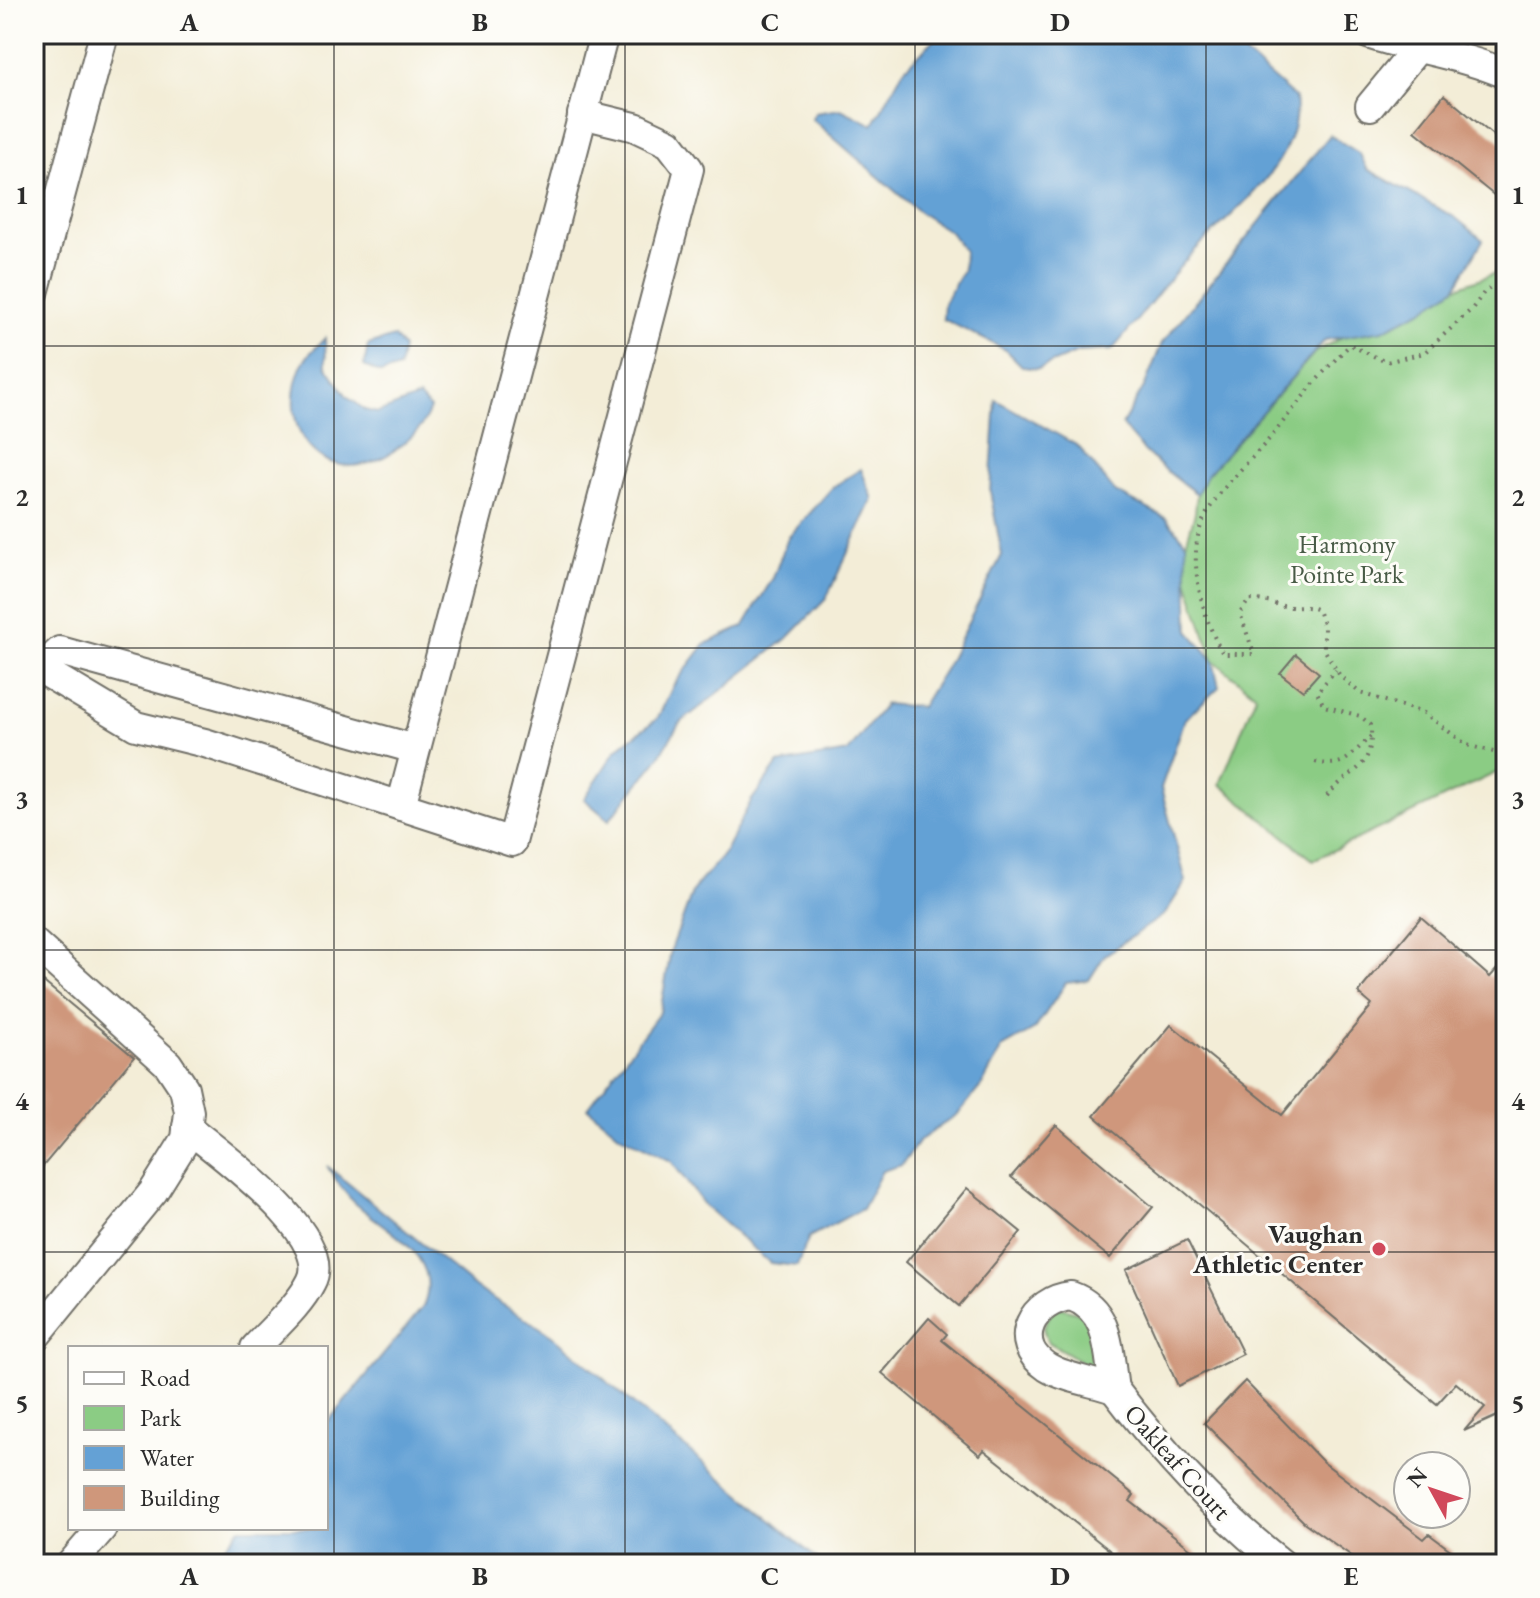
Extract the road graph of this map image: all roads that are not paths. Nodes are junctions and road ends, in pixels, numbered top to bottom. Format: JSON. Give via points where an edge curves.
{"nodes":[{"id":1,"x":104,"y":34,"type":"edge"},
{"id":2,"x":604,"y":34,"type":"edge"},
{"id":3,"x":1368,"y":34,"type":"edge"},
{"id":4,"x":1422,"y":42,"type":"edge"},
{"id":5,"x":1506,"y":74,"type":"edge"},
{"id":6,"x":1370,"y":106,"type":"dead end"},
{"id":7,"x":582,"y":114,"type":"junction"},
{"id":8,"x":34,"y":293,"type":"edge"},
{"id":9,"x":37,"y":667,"type":"edge"},
{"id":10,"x":415,"y":749,"type":"junction"},
{"id":11,"x":401,"y":806,"type":"junction"},
{"id":12,"x":34,"y":943,"type":"edge"},
{"id":13,"x":187,"y":1127,"type":"junction"},
{"id":14,"x":34,"y":1338,"type":"edge"},
{"id":15,"x":257,"y":1346,"type":"edge"},
{"id":16,"x":1114,"y":1389,"type":"dead end"},
{"id":17,"x":100,"y":1530,"type":"edge"},
{"id":18,"x":71,"y":1564,"type":"edge"},
{"id":19,"x":1282,"y":1564,"type":"edge"}],
"edges":[{"from":1,"to":8,"type":"street"},
{"from":2,"to":7,"type":"street"},
{"from":3,"to":4,"type":"street"},
{"from":4,"to":5,"type":"street"},
{"from":4,"to":6,"type":"street"},
{"from":7,"to":10,"type":"street"},
{"from":7,"to":11,"type":"street","via":[[635,127],[669,143],[689,169],[669,246],[512,842]]},
{"from":9,"to":10,"type":"street","via":[[60,651]]},
{"from":9,"to":11,"type":"street","via":[[136,726]]},
{"from":10,"to":11,"type":"street"},
{"from":12,"to":13,"type":"street","via":[[168,1064],[184,1088]]},
{"from":13,"to":14,"type":"street","via":[[186,1139],[153,1192]]},
{"from":13,"to":15,"type":"street","via":[[291,1217],[309,1243],[316,1265],[311,1282]]},
{"from":16,"to":19,"type":"street","name":"Oakleaf Court","via":[[1155,1442],[1236,1526]]},
{"from":17,"to":18,"type":"street"}]}
